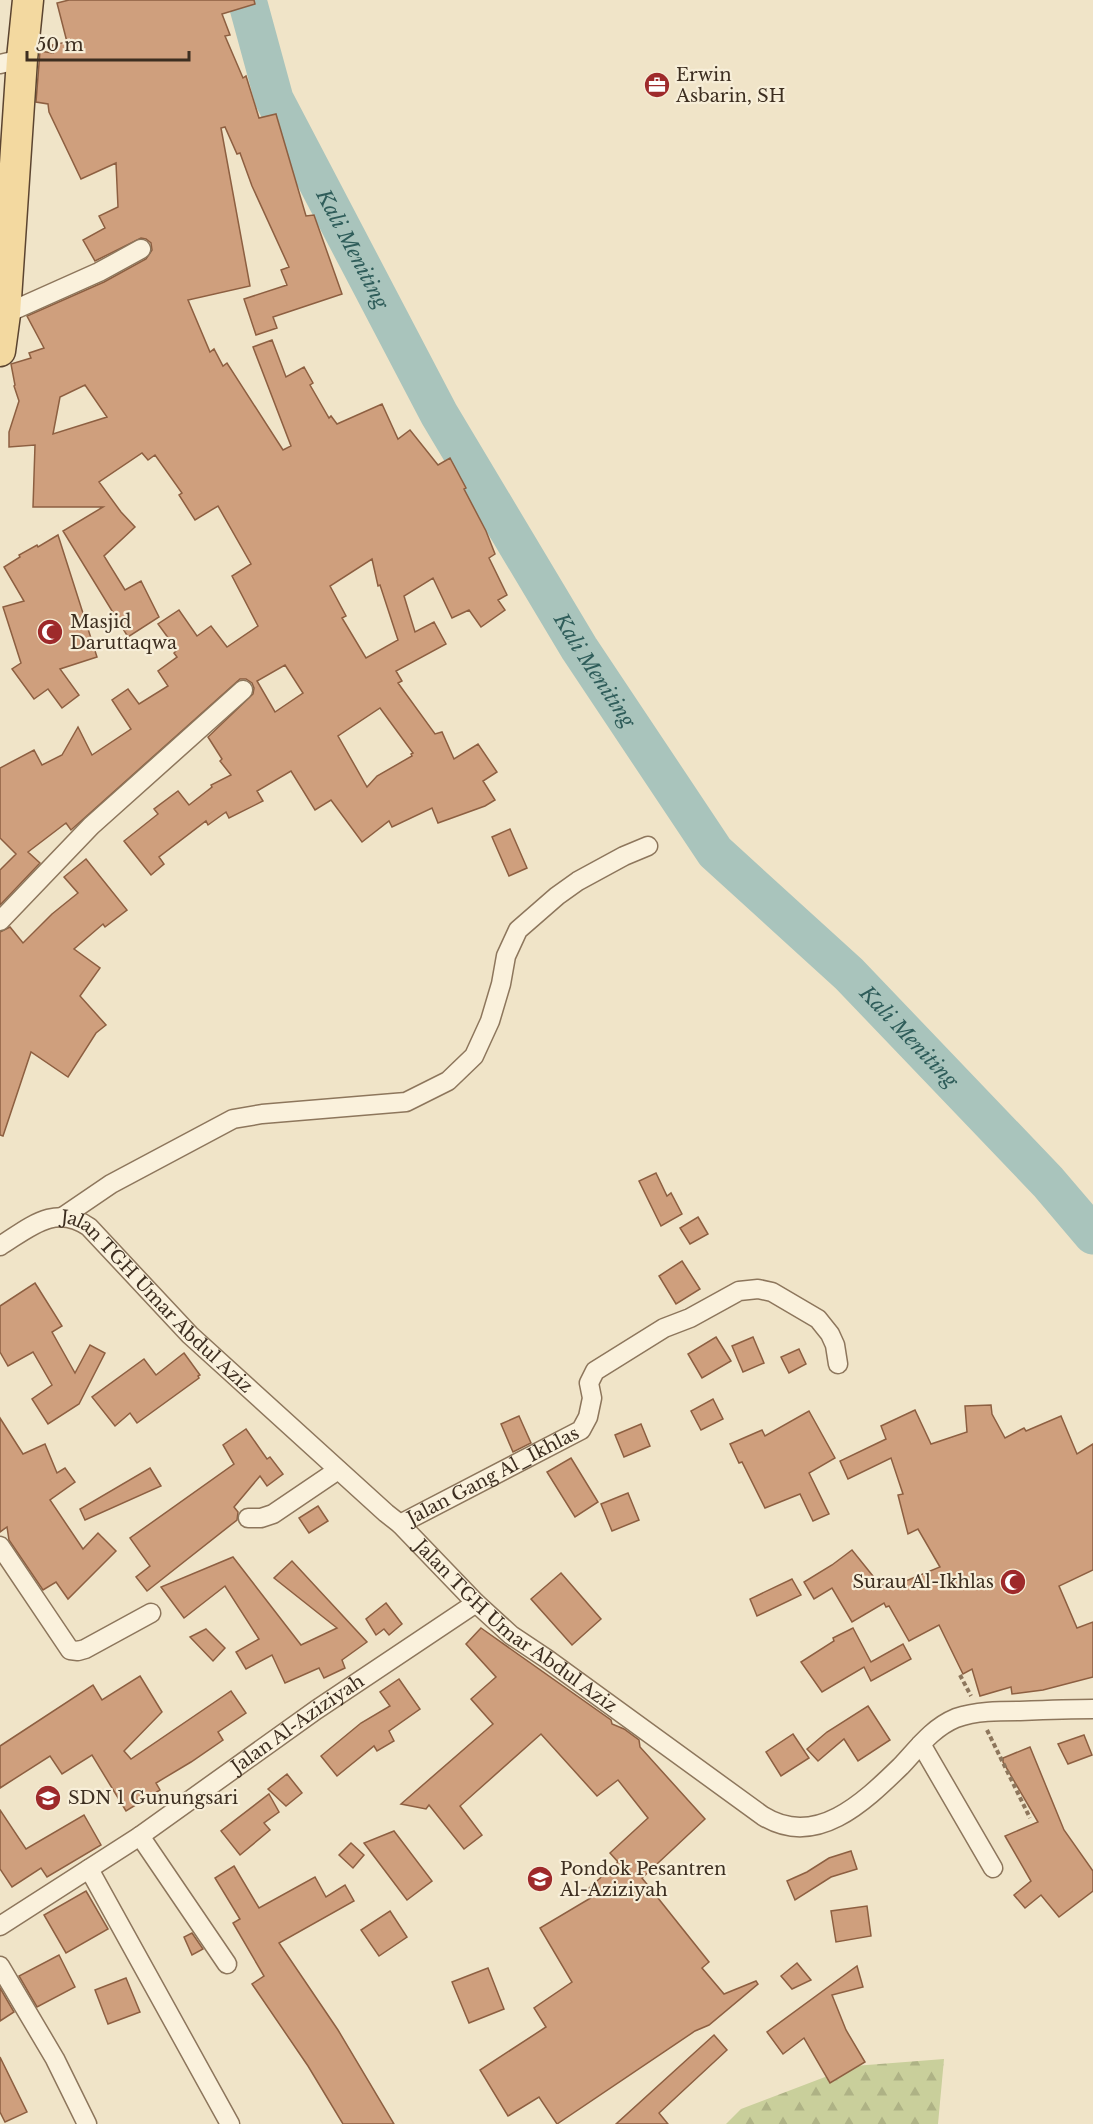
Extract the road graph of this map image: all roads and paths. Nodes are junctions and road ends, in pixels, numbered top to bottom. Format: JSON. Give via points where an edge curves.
{"nodes":[{"id":1,"x":28,"y":0,"type":"edge"},
{"id":2,"x":11,"y":62,"type":"edge"},
{"id":3,"x":141,"y":249,"type":"dead end"},
{"id":4,"x":5,"y":314,"type":"junction"},
{"id":5,"x":0,"y":351,"type":"edge"},
{"id":6,"x":243,"y":690,"type":"dead end"},
{"id":7,"x":648,"y":846,"type":"dead end"},
{"id":8,"x":0,"y":921,"type":"edge"},
{"id":9,"x":64,"y":1216,"type":"junction"},
{"id":10,"x":0,"y":1246,"type":"edge"},
{"id":11,"x":838,"y":1364,"type":"dead end"},
{"id":12,"x":338,"y":1470,"type":"junction"},
{"id":13,"x":248,"y":1518,"type":"dead end"},
{"id":14,"x":400,"y":1524,"type":"junction"},
{"id":15,"x":0,"y":1546,"type":"edge"},
{"id":16,"x":476,"y":1603,"type":"junction"},
{"id":17,"x":151,"y":1613,"type":"dead end"},
{"id":18,"x":960,"y":1675,"type":"dead end"},
{"id":19,"x":1093,"y":1709,"type":"edge"},
{"id":20,"x":978,"y":1713,"type":"junction"},
{"id":21,"x":921,"y":1744,"type":"junction"},
{"id":22,"x":1030,"y":1818,"type":"dead end"},
{"id":23,"x":140,"y":1836,"type":"junction"},
{"id":24,"x":993,"y":1868,"type":"dead end"},
{"id":25,"x":89,"y":1869,"type":"junction"},
{"id":26,"x":0,"y":1926,"type":"edge"},
{"id":27,"x":227,"y":1964,"type":"dead end"},
{"id":28,"x":0,"y":1966,"type":"edge"},
{"id":29,"x":87,"y":2124,"type":"edge"},
{"id":30,"x":230,"y":2124,"type":"edge"}],
"edges":[{"from":1,"to":2,"type":"main road"},
{"from":2,"to":4,"type":"main road"},
{"from":3,"to":4,"type":"street"},
{"from":4,"to":5,"type":"main road"},
{"from":6,"to":8,"type":"street","via":[[91,826]]},
{"from":7,"to":9,"type":"street","via":[[578,881],[518,930],[506,956],[490,1021],[474,1056],[448,1081],[406,1102],[233,1119],[111,1184]]},
{"from":9,"to":10,"type":"street","name":"Jalan TGH Umar Abdul Aziz","via":[[37,1222]]},
{"from":9,"to":12,"type":"street","name":"Jalan TGH Umar Abdul Aziz","via":[[88,1227],[190,1335]]},
{"from":11,"to":14,"type":"street","name":"Jalan Gang Al_Ikhlas","via":[[835,1345],[818,1319],[772,1292],[758,1288],[734,1293],[644,1340],[595,1371],[589,1383],[592,1398],[588,1417],[581,1430]]},
{"from":12,"to":13,"type":"street","via":[[273,1514]]},
{"from":12,"to":14,"type":"street","name":"Jalan TGH Umar Abdul Aziz"},
{"from":14,"to":16,"type":"street","name":"Jalan TGH Umar Abdul Aziz"},
{"from":15,"to":17,"type":"street","via":[[70,1650],[85,1649]]},
{"from":16,"to":21,"type":"street","name":"Jalan TGH Umar Abdul Aziz","via":[[511,1635],[782,1826],[814,1827],[834,1819],[880,1785]]},
{"from":16,"to":23,"type":"street","name":"Jalan Al-Aziziyah","via":[[316,1710]]},
{"from":18,"to":20,"type":"path"},
{"from":19,"to":20,"type":"street","name":"Jalan TGH Umar Abdul Aziz"},
{"from":20,"to":21,"type":"street","name":"Jalan TGH Umar Abdul Aziz","via":[[942,1725]]},
{"from":20,"to":22,"type":"path"},
{"from":21,"to":24,"type":"street"},
{"from":23,"to":25,"type":"street","name":"Jalan Al-Aziziyah"},
{"from":23,"to":27,"type":"street"},
{"from":25,"to":26,"type":"street","name":"Jalan Al-Aziziyah"},
{"from":25,"to":30,"type":"street"},
{"from":28,"to":29,"type":"street","via":[[55,2059]]}]}
